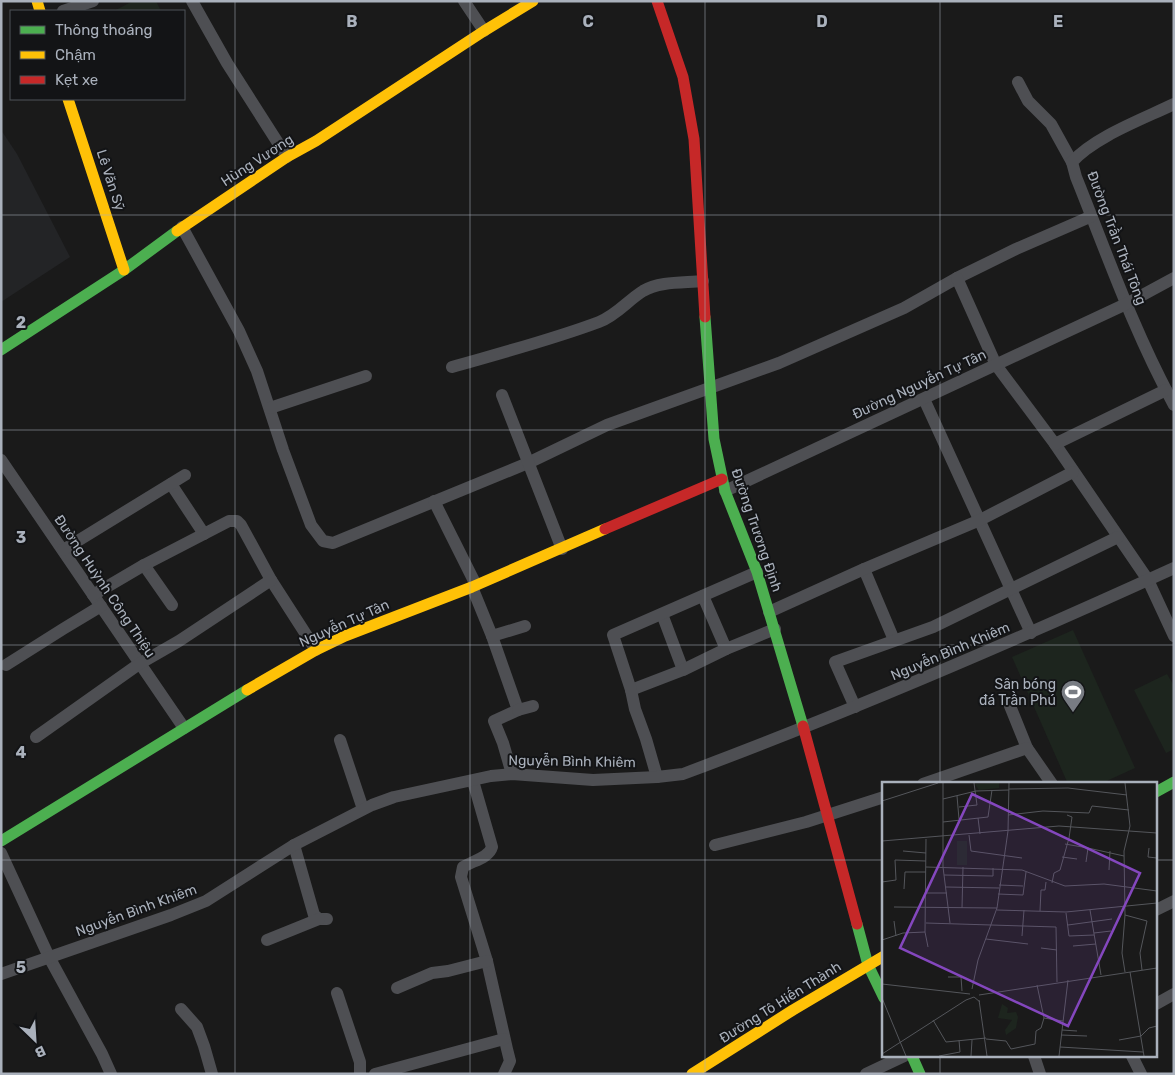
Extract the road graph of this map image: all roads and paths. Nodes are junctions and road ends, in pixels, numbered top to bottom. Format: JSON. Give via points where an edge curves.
{"nodes":[{"id":1,"x":93,"y":1,"type":"edge"},
{"id":2,"x":192,"y":1,"type":"edge"},
{"id":3,"x":464,"y":1,"type":"edge"},
{"id":4,"x":533,"y":1,"type":"edge"},
{"id":5,"x":657,"y":1,"type":"edge"},
{"id":6,"x":66,"y":10,"type":"edge"},
{"id":7,"x":484,"y":31,"type":"junction"},
{"id":8,"x":1018,"y":82,"type":"dead end"},
{"id":9,"x":68,"y":100,"type":"edge"},
{"id":10,"x":1174,"y":104,"type":"edge"},
{"id":11,"x":288,"y":157,"type":"junction"},
{"id":12,"x":1072,"y":162,"type":"junction"},
{"id":13,"x":1092,"y":216,"type":"junction"},
{"id":14,"x":182,"y":227,"type":"junction"},
{"id":15,"x":124,"y":270,"type":"junction"},
{"id":16,"x":957,"y":278,"type":"junction"},
{"id":17,"x":1174,"y":278,"type":"edge"},
{"id":18,"x":703,"y":281,"type":"junction"},
{"id":19,"x":1126,"y":304,"type":"junction"},
{"id":20,"x":1,"y":350,"type":"edge"},
{"id":21,"x":996,"y":365,"type":"junction"},
{"id":22,"x":452,"y":367,"type":"dead end"},
{"id":23,"x":366,"y":376,"type":"dead end"},
{"id":24,"x":709,"y":388,"type":"junction"},
{"id":25,"x":1166,"y":390,"type":"junction"},
{"id":26,"x":502,"y":395,"type":"dead end"},
{"id":27,"x":924,"y":399,"type":"junction"},
{"id":28,"x":1174,"y":405,"type":"edge"},
{"id":29,"x":270,"y":408,"type":"junction"},
{"id":30,"x":1055,"y":444,"type":"junction"},
{"id":31,"x":1,"y":460,"type":"edge"},
{"id":32,"x":528,"y":463,"type":"junction"},
{"id":33,"x":1073,"y":472,"type":"junction"},
{"id":34,"x":185,"y":476,"type":"dead end"},
{"id":35,"x":171,"y":484,"type":"junction"},
{"id":36,"x":724,"y":485,"type":"junction"},
{"id":37,"x":434,"y":501,"type":"junction"},
{"id":38,"x":980,"y":520,"type":"junction"},
{"id":39,"x":204,"y":534,"type":"junction"},
{"id":40,"x":1118,"y":537,"type":"junction"},
{"id":41,"x":562,"y":549,"type":"junction"},
{"id":42,"x":63,"y":550,"type":"junction"},
{"id":43,"x":144,"y":565,"type":"junction"},
{"id":44,"x":1174,"y":568,"type":"edge"},
{"id":45,"x":864,"y":569,"type":"junction"},
{"id":46,"x":756,"y":572,"type":"junction"},
{"id":47,"x":272,"y":580,"type":"junction"},
{"id":48,"x":1148,"y":580,"type":"junction"},
{"id":49,"x":474,"y":586,"type":"junction"},
{"id":50,"x":1010,"y":590,"type":"junction"},
{"id":51,"x":93,"y":595,"type":"junction"},
{"id":52,"x":703,"y":596,"type":"junction"},
{"id":53,"x":172,"y":605,"type":"dead end"},
{"id":54,"x":101,"y":606,"type":"junction"},
{"id":55,"x":769,"y":612,"type":"junction"},
{"id":56,"x":662,"y":614,"type":"junction"},
{"id":57,"x":525,"y":626,"type":"dead end"},
{"id":58,"x":775,"y":629,"type":"junction"},
{"id":59,"x":1031,"y":633,"type":"junction"},
{"id":60,"x":492,"y":636,"type":"junction"},
{"id":61,"x":1174,"y":636,"type":"edge"},
{"id":62,"x":894,"y":640,"type":"junction"},
{"id":63,"x":726,"y":649,"type":"junction"},
{"id":64,"x":316,"y":650,"type":"junction"},
{"id":65,"x":139,"y":664,"type":"junction"},
{"id":66,"x":6,"y":665,"type":"dead end"},
{"id":67,"x":683,"y":670,"type":"junction"},
{"id":68,"x":632,"y":690,"type":"junction"},
{"id":69,"x":533,"y":706,"type":"dead end"},
{"id":70,"x":855,"y":706,"type":"junction"},
{"id":71,"x":1010,"y":706,"type":"dead end"},
{"id":72,"x":518,"y":710,"type":"junction"},
{"id":73,"x":802,"y":727,"type":"junction"},
{"id":74,"x":184,"y":728,"type":"junction"},
{"id":75,"x":36,"y":737,"type":"dead end"},
{"id":76,"x":340,"y":740,"type":"dead end"},
{"id":77,"x":1027,"y":748,"type":"junction"},
{"id":78,"x":512,"y":774,"type":"junction"},
{"id":79,"x":657,"y":777,"type":"junction"},
{"id":80,"x":473,"y":781,"type":"junction"},
{"id":81,"x":929,"y":782,"type":"edge"},
{"id":82,"x":1051,"y":782,"type":"edge"},
{"id":83,"x":1174,"y":782,"type":"edge"},
{"id":84,"x":1158,"y":791,"type":"edge"},
{"id":85,"x":882,"y":797,"type":"edge"},
{"id":86,"x":363,"y":809,"type":"junction"},
{"id":87,"x":828,"y":815,"type":"junction"},
{"id":88,"x":1,"y":841,"type":"edge"},
{"id":89,"x":715,"y":844,"type":"dead end"},
{"id":90,"x":294,"y":845,"type":"junction"},
{"id":91,"x":1,"y":853,"type":"edge"},
{"id":92,"x":1174,"y":900,"type":"edge"},
{"id":93,"x":1158,"y":909,"type":"edge"},
{"id":94,"x":267,"y":940,"type":"dead end"},
{"id":95,"x":49,"y":957,"type":"junction"},
{"id":96,"x":882,"y":957,"type":"edge"},
{"id":97,"x":487,"y":961,"type":"junction"},
{"id":98,"x":868,"y":965,"type":"junction"},
{"id":99,"x":1,"y":974,"type":"edge"},
{"id":100,"x":397,"y":988,"type":"dead end"},
{"id":101,"x":336,"y":993,"type":"dead end"},
{"id":102,"x":882,"y":994,"type":"edge"},
{"id":103,"x":1174,"y":994,"type":"edge"},
{"id":104,"x":1158,"y":1003,"type":"edge"},
{"id":105,"x":181,"y":1010,"type":"dead end"},
{"id":106,"x":504,"y":1039,"type":"junction"},
{"id":107,"x":900,"y":1058,"type":"edge"},
{"id":108,"x":913,"y":1058,"type":"edge"},
{"id":109,"x":1035,"y":1058,"type":"edge"},
{"id":110,"x":1133,"y":1058,"type":"edge"},
{"id":111,"x":111,"y":1074,"type":"edge"},
{"id":112,"x":212,"y":1074,"type":"edge"},
{"id":113,"x":360,"y":1074,"type":"edge"},
{"id":114,"x":375,"y":1074,"type":"edge"},
{"id":115,"x":504,"y":1074,"type":"edge"},
{"id":116,"x":692,"y":1074,"type":"edge"},
{"id":117,"x":866,"y":1074,"type":"edge"},
{"id":118,"x":920,"y":1074,"type":"edge"},
{"id":119,"x":1040,"y":1074,"type":"edge"},
{"id":120,"x":1141,"y":1074,"type":"edge"}],
"edges":[{"from":1,"to":6,"type":"street"},
{"from":2,"to":11,"type":"street","via":[[227,63]]},
{"from":3,"to":7,"type":"street"},
{"from":4,"to":7,"type":"street","name":"Hùng Vương"},
{"from":5,"to":18,"type":"street","name":"Đường Trương Định","via":[[683,77],[694,139]]},
{"from":7,"to":11,"type":"street","name":"Hùng Vương"},
{"from":8,"to":12,"type":"street","via":[[1028,101],[1052,124]]},
{"from":9,"to":15,"type":"street","name":"Lê Văn Sỹ"},
{"from":10,"to":12,"type":"street","name":"Đường Trần Thái Tông","via":[[1098,141]]},
{"from":11,"to":14,"type":"street","name":"Hùng Vương"},
{"from":12,"to":13,"type":"street","name":"Đường Trần Thái Tông"},
{"from":13,"to":16,"type":"street"},
{"from":13,"to":19,"type":"street","name":"Đường Trần Thái Tông"},
{"from":14,"to":15,"type":"street","name":"Hùng Vương"},
{"from":14,"to":29,"type":"street","via":[[239,331]]},
{"from":15,"to":20,"type":"street","name":"Hùng Vương"},
{"from":16,"to":21,"type":"street"},
{"from":16,"to":24,"type":"street","via":[[904,308],[846,334]]},
{"from":17,"to":19,"type":"street","name":"Đường Nguyễn Tự Tân"},
{"from":18,"to":22,"type":"street","via":[[650,288],[599,322]]},
{"from":18,"to":24,"type":"street","name":"Đường Trương Định"},
{"from":19,"to":21,"type":"street","name":"Đường Nguyễn Tự Tân"},
{"from":19,"to":25,"type":"street","name":"Đường Trần Thái Tông"},
{"from":21,"to":27,"type":"street","name":"Đường Nguyễn Tự Tân"},
{"from":21,"to":30,"type":"street"},
{"from":23,"to":29,"type":"street"},
{"from":24,"to":32,"type":"street","via":[[607,425]]},
{"from":24,"to":36,"type":"street","name":"Đường Trương Định","via":[[714,439]]},
{"from":25,"to":28,"type":"street","name":"Đường Trần Thái Tông"},
{"from":25,"to":30,"type":"street"},
{"from":26,"to":32,"type":"street"},
{"from":27,"to":36,"type":"street","name":"Đường Nguyễn Tự Tân"},
{"from":27,"to":38,"type":"street"},
{"from":29,"to":37,"type":"street","via":[[311,525],[323,541],[333,543]]},
{"from":30,"to":33,"type":"street"},
{"from":31,"to":42,"type":"street","name":"Đường Huỳnh Công Thiệu"},
{"from":32,"to":37,"type":"street"},
{"from":32,"to":41,"type":"street"},
{"from":33,"to":38,"type":"street"},
{"from":33,"to":40,"type":"street"},
{"from":34,"to":35,"type":"street"},
{"from":35,"to":39,"type":"street"},
{"from":35,"to":42,"type":"street"},
{"from":36,"to":41,"type":"street","name":"Nguyễn Tự Tân"},
{"from":36,"to":46,"type":"street","name":"Đường Trương Định"},
{"from":37,"to":49,"type":"street"},
{"from":38,"to":45,"type":"street"},
{"from":38,"to":50,"type":"street"},
{"from":39,"to":43,"type":"street"},
{"from":39,"to":47,"type":"street","via":[[229,521],[237,522]]},
{"from":40,"to":48,"type":"street"},
{"from":40,"to":50,"type":"street"},
{"from":41,"to":49,"type":"street","name":"Nguyễn Tự Tân"},
{"from":42,"to":51,"type":"street","name":"Đường Huỳnh Công Thiệu"},
{"from":43,"to":51,"type":"street"},
{"from":43,"to":53,"type":"street"},
{"from":44,"to":48,"type":"street","name":"Nguyễn Bình Khiêm"},
{"from":45,"to":55,"type":"street"},
{"from":45,"to":62,"type":"street"},
{"from":46,"to":52,"type":"street"},
{"from":46,"to":55,"type":"street","name":"Đường Trương Định"},
{"from":47,"to":64,"type":"street"},
{"from":47,"to":65,"type":"street"},
{"from":48,"to":59,"type":"street","name":"Nguyễn Bình Khiêm"},
{"from":48,"to":61,"type":"street"},
{"from":49,"to":60,"type":"street"},
{"from":49,"to":64,"type":"street","name":"Nguyễn Tự Tân"},
{"from":50,"to":59,"type":"street"},
{"from":50,"to":62,"type":"street","via":[[933,627]]},
{"from":51,"to":54,"type":"street","name":"Đường Huỳnh Công Thiệu"},
{"from":52,"to":56,"type":"street"},
{"from":52,"to":63,"type":"street"},
{"from":54,"to":65,"type":"street","name":"Đường Huỳnh Công Thiệu"},
{"from":54,"to":66,"type":"street"},
{"from":55,"to":58,"type":"street","name":"Đường Trương Định"},
{"from":56,"to":67,"type":"street"},
{"from":56,"to":68,"type":"street","via":[[613,634]]},
{"from":57,"to":60,"type":"street"},
{"from":58,"to":63,"type":"street"},
{"from":58,"to":73,"type":"street","name":"Đường Trương Định"},
{"from":59,"to":70,"type":"street","name":"Nguyễn Bình Khiêm"},
{"from":60,"to":72,"type":"street"},
{"from":62,"to":70,"type":"street","via":[[834,662]]},
{"from":63,"to":67,"type":"street"},
{"from":64,"to":74,"type":"street","name":"Nguyễn Tự Tân"},
{"from":65,"to":74,"type":"street","name":"Đường Huỳnh Công Thiệu"},
{"from":65,"to":75,"type":"street"},
{"from":67,"to":68,"type":"street"},
{"from":68,"to":79,"type":"street","via":[[635,710]]},
{"from":69,"to":72,"type":"street"},
{"from":70,"to":73,"type":"street","name":"Nguyễn Bình Khiêm"},
{"from":71,"to":77,"type":"street"},
{"from":72,"to":78,"type":"street","via":[[494,721]]},
{"from":73,"to":79,"type":"street","name":"Nguyễn Bình Khiêm","via":[[683,774]]},
{"from":73,"to":87,"type":"street","name":"Đường Trương Định"},
{"from":74,"to":88,"type":"street","name":"Nguyễn Tự Tân"},
{"from":76,"to":86,"type":"street"},
{"from":77,"to":81,"type":"street"},
{"from":77,"to":82,"type":"street"},
{"from":78,"to":79,"type":"street","name":"Nguyễn Bình Khiêm","via":[[593,780]]},
{"from":78,"to":80,"type":"street","name":"Nguyễn Bình Khiêm"},
{"from":80,"to":86,"type":"street","name":"Nguyễn Bình Khiêm","via":[[394,797]]},
{"from":80,"to":97,"type":"street","via":[[492,847],[486,855],[463,867],[461,877]]},
{"from":83,"to":84,"type":"street"},
{"from":85,"to":87,"type":"street"},
{"from":86,"to":90,"type":"street","name":"Nguyễn Bình Khiêm"},
{"from":87,"to":89,"type":"street"},
{"from":87,"to":98,"type":"street","name":"Đường Trương Định"},
{"from":90,"to":94,"type":"street","via":[[314,915],[323,919]]},
{"from":90,"to":95,"type":"street","name":"Nguyễn Bình Khiêm","via":[[206,901]]},
{"from":91,"to":95,"type":"street"},
{"from":92,"to":93,"type":"street"},
{"from":95,"to":99,"type":"street","name":"Nguyễn Bình Khiêm"},
{"from":95,"to":111,"type":"street"},
{"from":96,"to":98,"type":"street","name":"Đường Tô Hiến Thành"},
{"from":97,"to":100,"type":"street","via":[[432,973]]},
{"from":97,"to":106,"type":"street"},
{"from":98,"to":102,"type":"street","name":"Đường Trương Định"},
{"from":98,"to":116,"type":"street","name":"Đường Tô Hiến Thành"},
{"from":101,"to":113,"type":"street","via":[[360,1062]]},
{"from":103,"to":104,"type":"street"},
{"from":105,"to":112,"type":"street","via":[[197,1027]]},
{"from":106,"to":114,"type":"street"},
{"from":106,"to":115,"type":"street","via":[[510,1061]]},
{"from":107,"to":117,"type":"street"},
{"from":108,"to":118,"type":"street"},
{"from":109,"to":119,"type":"street"},
{"from":110,"to":120,"type":"street"}]}
